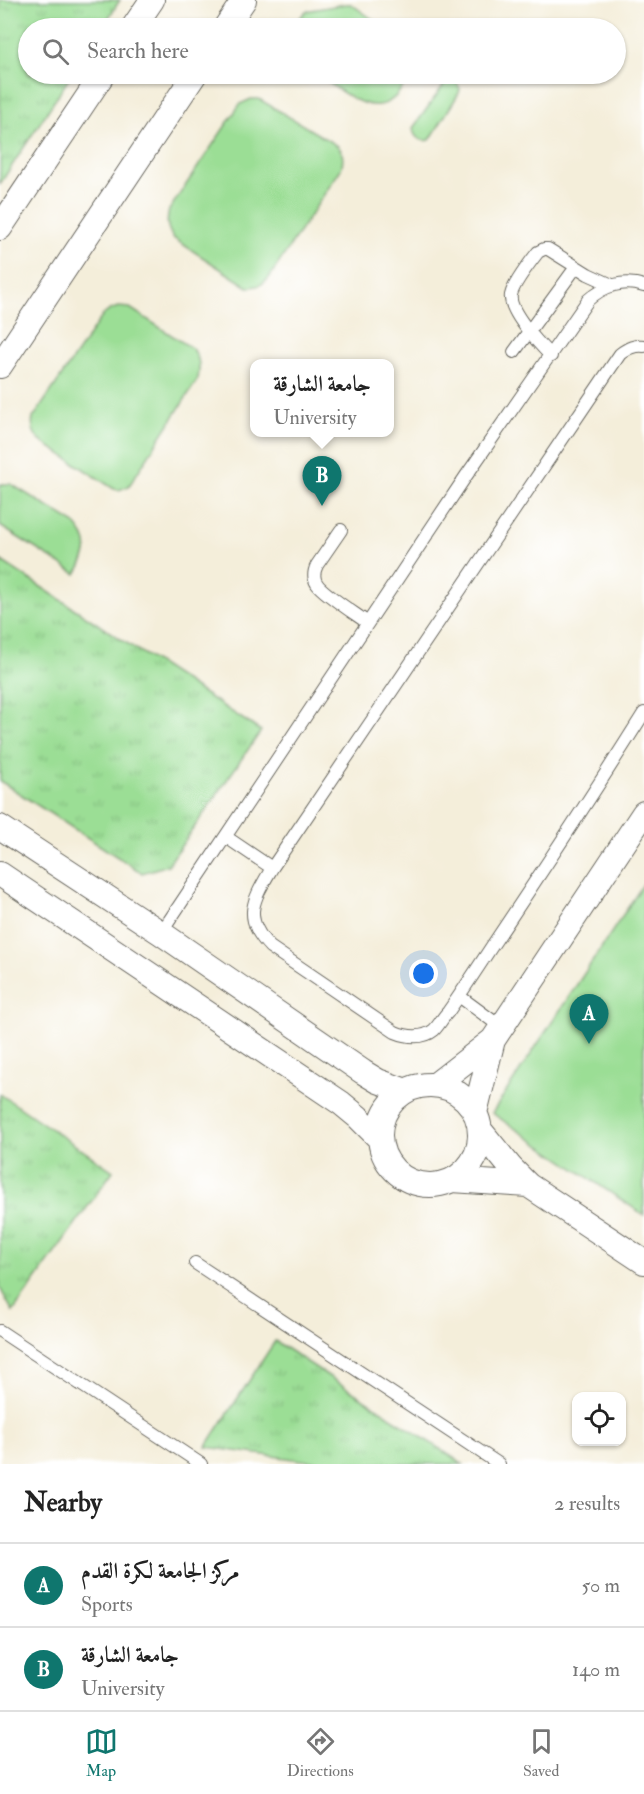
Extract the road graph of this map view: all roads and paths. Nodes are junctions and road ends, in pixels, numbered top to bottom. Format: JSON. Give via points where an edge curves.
{"nodes":[{"id":1,"x":152,"y":0,"type":"edge"},
{"id":2,"x":244,"y":0,"type":"edge"},
{"id":3,"x":140,"y":18,"type":"edge"},
{"id":4,"x":232,"y":18,"type":"edge"},
{"id":5,"x":96,"y":84,"type":"edge"},
{"id":6,"x":188,"y":84,"type":"edge"},
{"id":7,"x":0,"y":228,"type":"edge"},
{"id":8,"x":576,"y":267,"type":"junction"},
{"id":9,"x":612,"y":285,"type":"junction"},
{"id":10,"x":644,"y":286,"type":"edge"},
{"id":11,"x":530,"y":332,"type":"junction"},
{"id":12,"x":644,"y":346,"type":"edge"},
{"id":13,"x":514,"y":352,"type":"dead end"},
{"id":14,"x":551,"y":357,"type":"junction"},
{"id":15,"x":0,"y":366,"type":"edge"},
{"id":16,"x":341,"y":530,"type":"dead end"},
{"id":17,"x":368,"y":623,"type":"junction"},
{"id":18,"x":644,"y":713,"type":"edge"},
{"id":19,"x":644,"y":813,"type":"edge"},
{"id":20,"x":0,"y":827,"type":"edge"},
{"id":21,"x":226,"y":837,"type":"junction"},
{"id":22,"x":272,"y":868,"type":"junction"},
{"id":23,"x":0,"y":874,"type":"edge"},
{"id":24,"x":161,"y":933,"type":"junction"},
{"id":25,"x":459,"y":996,"type":"junction"},
{"id":26,"x":497,"y":1034,"type":"junction"},
{"id":27,"x":435,"y":1085,"type":"junction"},
{"id":28,"x":406,"y":1091,"type":"junction"},
{"id":29,"x":478,"y":1122,"type":"junction"},
{"id":30,"x":380,"y":1139,"type":"junction"},
{"id":31,"x":452,"y":1180,"type":"junction"},
{"id":32,"x":528,"y":1185,"type":"junction"},
{"id":33,"x":644,"y":1262,"type":"edge"},
{"id":34,"x":195,"y":1263,"type":"dead end"},
{"id":35,"x":0,"y":1331,"type":"edge"},
{"id":36,"x":201,"y":1464,"type":"edge"},
{"id":37,"x":499,"y":1464,"type":"edge"}],
"edges":[{"from":1,"to":3,"type":"street"},
{"from":2,"to":4,"type":"street"},
{"from":5,"to":7,"type":"street"},
{"from":6,"to":15,"type":"street"},
{"from":8,"to":9,"type":"lane"},
{"from":8,"to":11,"type":"lane"},
{"from":8,"to":11,"type":"lane","via":[[548,249],[538,252],[510,298]]},
{"from":9,"to":10,"type":"lane"},
{"from":9,"to":14,"type":"lane","via":[[588,300]]},
{"from":11,"to":13,"type":"lane"},
{"from":11,"to":14,"type":"lane"},
{"from":12,"to":22,"type":"lane","via":[[635,345],[620,354]]},
{"from":14,"to":17,"type":"lane"},
{"from":16,"to":17,"type":"lane","via":[[317,565],[315,578],[321,588]]},
{"from":17,"to":21,"type":"lane"},
{"from":18,"to":25,"type":"lane"},
{"from":19,"to":26,"type":"street"},
{"from":20,"to":24,"type":"street"},
{"from":21,"to":22,"type":"lane"},
{"from":21,"to":24,"type":"lane"},
{"from":22,"to":25,"type":"lane","via":[[252,906],[256,929],[270,947],[404,1036],[425,1035],[434,1030]]},
{"from":23,"to":30,"type":"street","via":[[341,1104]]},
{"from":24,"to":28,"type":"street","via":[[363,1072]]},
{"from":25,"to":26,"type":"lane"},
{"from":26,"to":27,"type":"street"},
{"from":26,"to":29,"type":"street"},
{"from":27,"to":28,"type":"street"},
{"from":27,"to":29,"type":"street","via":[[466,1100]]},
{"from":28,"to":30,"type":"street","via":[[386,1112]]},
{"from":29,"to":31,"type":"street","via":[[478,1150],[468,1168]]},
{"from":29,"to":32,"type":"street"},
{"from":30,"to":31,"type":"street","via":[[384,1155],[405,1178],[437,1185]]},
{"from":31,"to":32,"type":"street"},
{"from":32,"to":33,"type":"street"},
{"from":34,"to":37,"type":"lane"},
{"from":35,"to":36,"type":"lane"}]}
